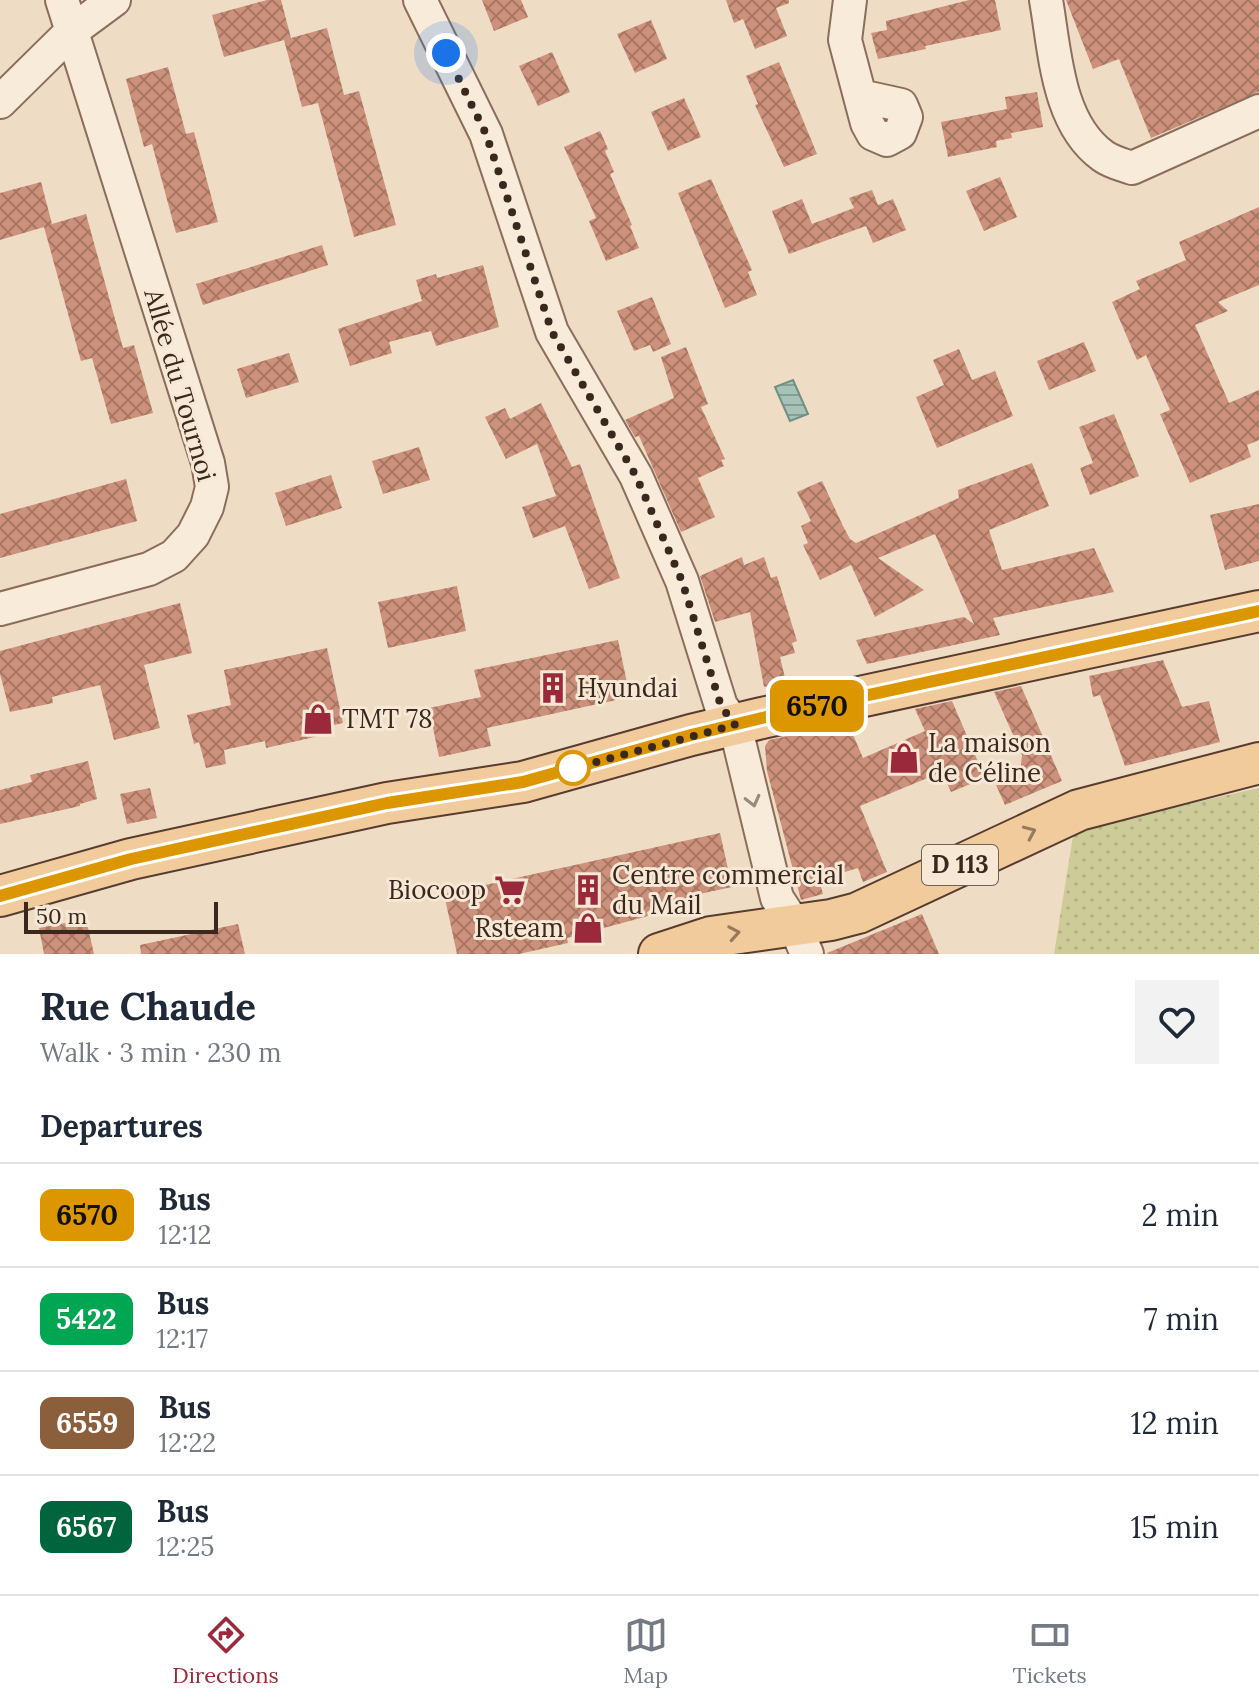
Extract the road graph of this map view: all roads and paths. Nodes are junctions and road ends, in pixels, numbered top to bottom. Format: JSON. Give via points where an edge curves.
{"nodes":[{"id":1,"x":62,"y":0,"type":"edge"},
{"id":2,"x":114,"y":0,"type":"edge"},
{"id":3,"x":420,"y":0,"type":"edge"},
{"id":4,"x":850,"y":0,"type":"edge"},
{"id":5,"x":1046,"y":0,"type":"edge"},
{"id":6,"x":72,"y":31,"type":"junction"},
{"id":7,"x":860,"y":96,"type":"dead end"},
{"id":8,"x":0,"y":102,"type":"edge"},
{"id":9,"x":1259,"y":111,"type":"edge"},
{"id":10,"x":0,"y":609,"type":"edge"},
{"id":11,"x":1259,"y":611,"type":"edge"},
{"id":12,"x":735,"y":725,"type":"junction"},
{"id":13,"x":1259,"y":763,"type":"edge"},
{"id":14,"x":0,"y":896,"type":"edge"},
{"id":15,"x":801,"y":939,"type":"edge"},
{"id":16,"x":659,"y":954,"type":"edge"}],
"edges":[{"from":1,"to":6,"type":"street","name":"Allée du Tournoi"},
{"from":2,"to":6,"type":"street"},
{"from":3,"to":12,"type":"street","via":[[486,134],[552,332],[636,476],[682,581],[721,706]]},
{"from":4,"to":7,"type":"street","via":[[845,40]]},
{"from":5,"to":9,"type":"street","via":[[1062,90],[1073,119],[1106,158],[1132,168]]},
{"from":6,"to":8,"type":"street"},
{"from":6,"to":10,"type":"street","name":"Allée du Tournoi","via":[[212,487],[193,535],[174,556],[149,569]]},
{"from":11,"to":12,"type":"main road"},
{"from":12,"to":14,"type":"main road","via":[[523,782],[387,803],[131,859]]},
{"from":12,"to":15,"type":"street","one_way":true,"via":[[777,898]]},
{"from":15,"to":13,"type":"main road","number":"D 113","one_way":true,"via":[[831,920],[858,913],[1079,810]]},
{"from":16,"to":15,"type":"main road","number":"D 113","one_way":true,"via":[[711,937]]}]}
